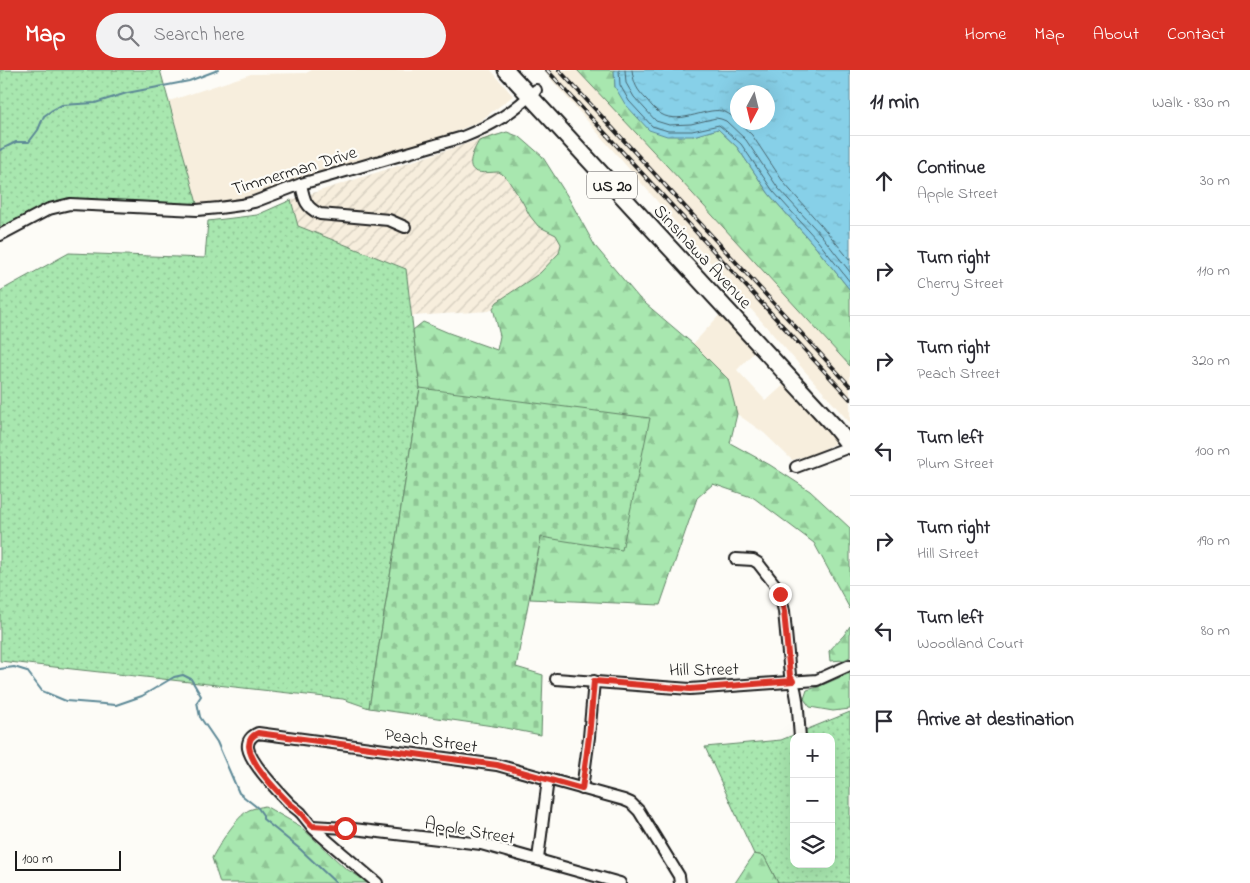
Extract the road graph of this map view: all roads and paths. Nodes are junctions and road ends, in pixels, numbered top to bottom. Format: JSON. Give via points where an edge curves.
{"nodes":[{"id":1,"x":506,"y":70,"type":"edge"},
{"id":2,"x":518,"y":70,"type":"edge"},
{"id":3,"x":533,"y":93,"type":"junction"},
{"id":4,"x":301,"y":184,"type":"junction"},
{"id":5,"x":406,"y":227,"type":"dead end"},
{"id":6,"x":0,"y":235,"type":"edge"},
{"id":7,"x":850,"y":432,"type":"edge"},
{"id":8,"x":850,"y":446,"type":"edge"},
{"id":9,"x":796,"y":467,"type":"dead end"},
{"id":10,"x":736,"y":559,"type":"dead end"},
{"id":11,"x":850,"y":665,"type":"edge"},
{"id":12,"x":556,"y":678,"type":"dead end"},
{"id":13,"x":594,"y":681,"type":"junction"},
{"id":14,"x":793,"y":681,"type":"junction"},
{"id":15,"x":800,"y":733,"type":"edge"},
{"id":16,"x":548,"y":779,"type":"junction"},
{"id":17,"x":582,"y":789,"type":"junction"},
{"id":18,"x":312,"y":826,"type":"junction"},
{"id":19,"x":538,"y":860,"type":"junction"},
{"id":20,"x":377,"y":883,"type":"edge"},
{"id":21,"x":620,"y":883,"type":"edge"},
{"id":22,"x":680,"y":883,"type":"edge"}],
"edges":[{"from":1,"to":3,"type":"highway","name":"Sinsinawa Avenue","number":"US 20"},
{"from":2,"to":3,"type":"highway","name":"Sinsinawa Avenue","number":"US 20"},
{"from":3,"to":4,"type":"street","name":"Timmerman Drive","via":[[496,122],[464,137]]},
{"from":3,"to":7,"type":"highway","name":"Sinsinawa Avenue","number":"US 20"},
{"from":3,"to":8,"type":"highway","name":"Sinsinawa Avenue","number":"US 20"},
{"from":4,"to":5,"type":"street","via":[[306,202],[320,214],[389,220]]},
{"from":4,"to":6,"type":"street","name":"Timmerman Drive","via":[[254,202],[219,208],[189,210],[70,204],[49,209]]},
{"from":8,"to":9,"type":"street"},
{"from":10,"to":14,"type":"street","via":[[758,563],[780,594]]},
{"from":11,"to":14,"type":"street","name":"Hill Street","via":[[817,680]]},
{"from":12,"to":13,"type":"street","name":"Hill Street"},
{"from":13,"to":14,"type":"street","name":"Hill Street","via":[[690,689]]},
{"from":13,"to":17,"type":"street"},
{"from":14,"to":15,"type":"street"},
{"from":16,"to":17,"type":"street","name":"Peach Street"},
{"from":16,"to":18,"type":"street","name":"Peach Street","via":[[497,765],[254,735],[248,745],[249,751],[264,774]]},
{"from":16,"to":19,"type":"street"},
{"from":17,"to":22,"type":"street","name":"Peach Street","via":[[636,806],[679,876]]},
{"from":18,"to":19,"type":"street","name":"Apple Street","via":[[472,843]]},
{"from":18,"to":20,"type":"street"},
{"from":19,"to":21,"type":"street","name":"Apple Street"}]}
